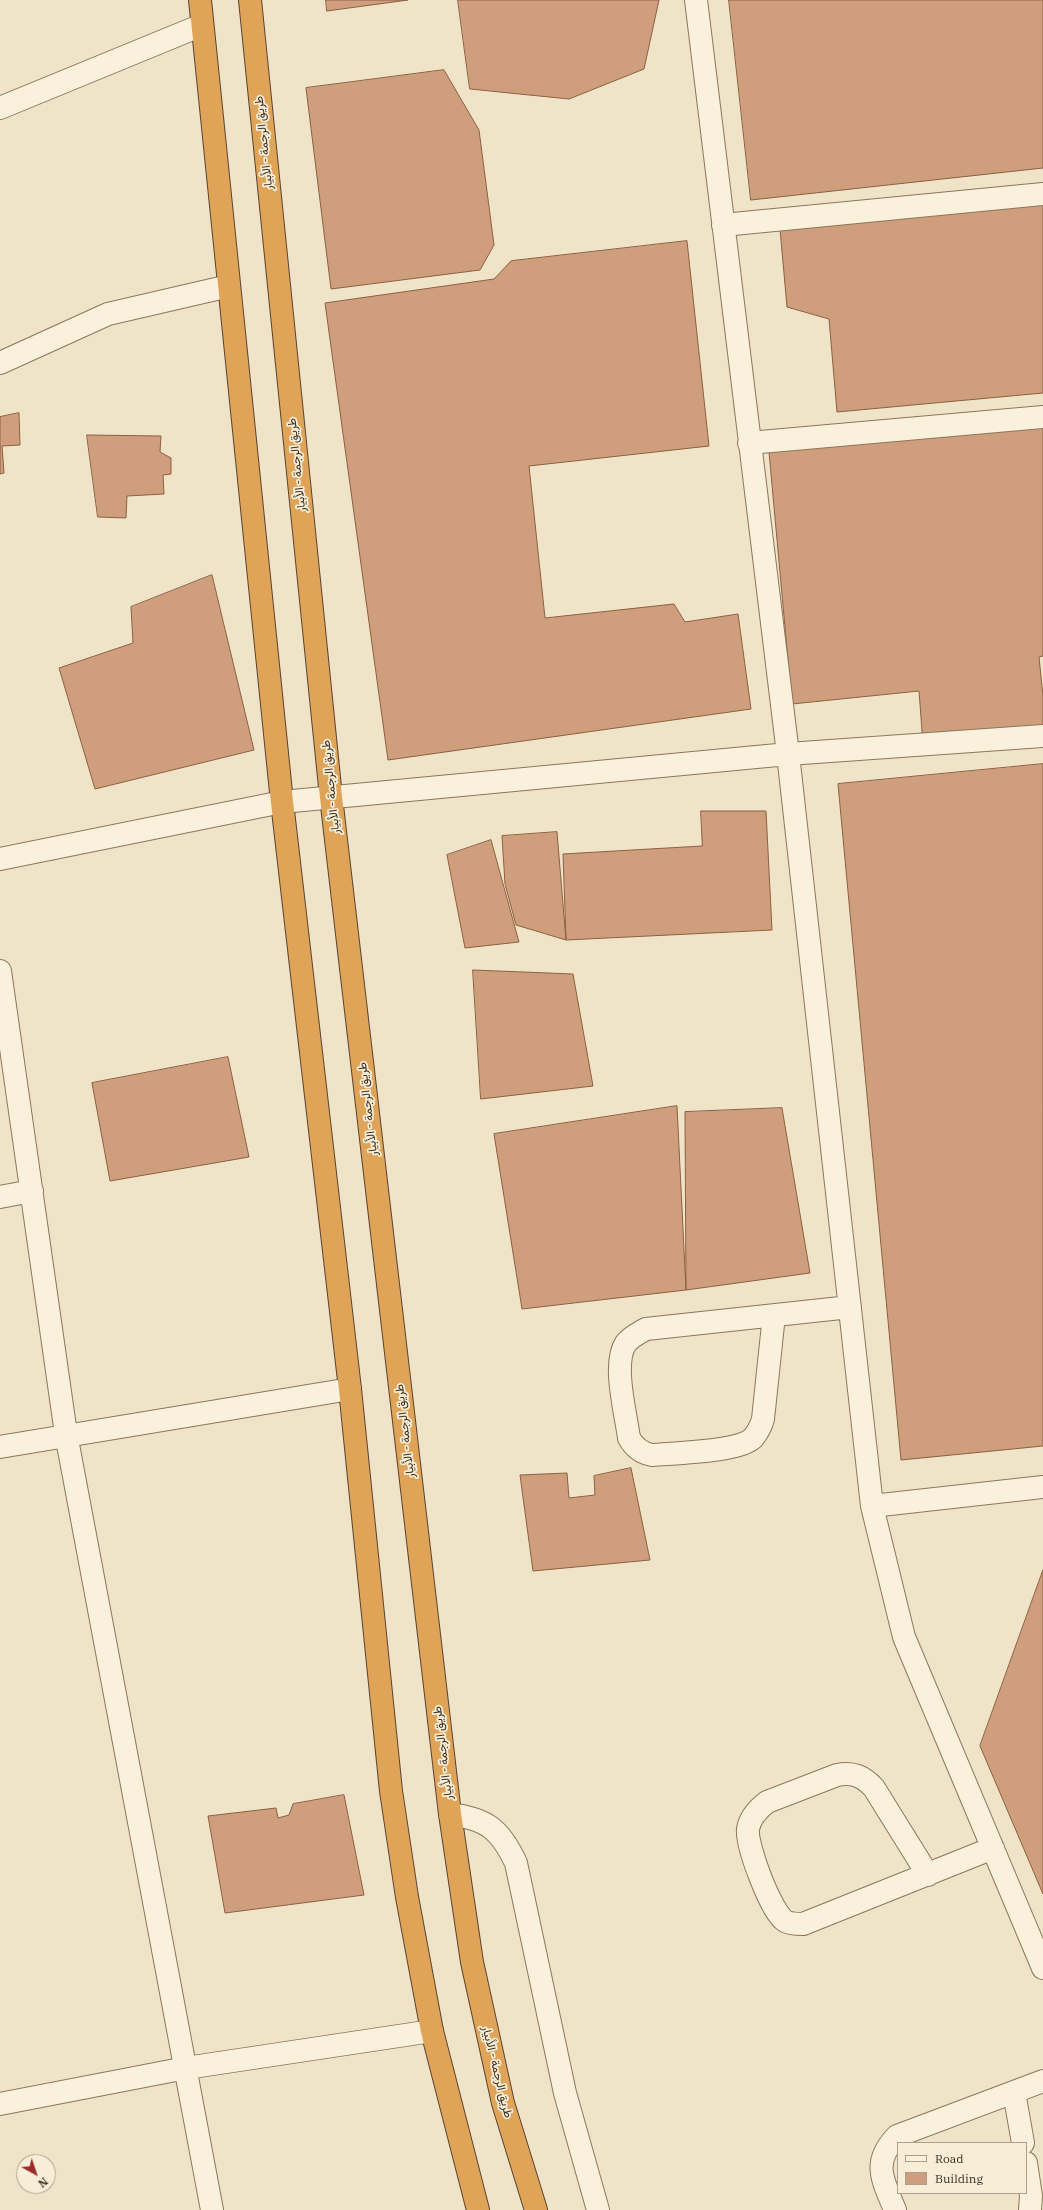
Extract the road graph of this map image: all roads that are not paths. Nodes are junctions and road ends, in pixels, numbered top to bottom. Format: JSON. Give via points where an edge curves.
{"nodes":[{"id":1,"x":200,"y":0,"type":"edge"},
{"id":2,"x":250,"y":0,"type":"edge"},
{"id":3,"x":696,"y":0,"type":"edge"},
{"id":4,"x":202,"y":25,"type":"junction"},
{"id":5,"x":0,"y":108,"type":"edge"},
{"id":6,"x":1043,"y":194,"type":"edge"},
{"id":7,"x":723,"y":225,"type":"junction"},
{"id":8,"x":229,"y":286,"type":"junction"},
{"id":9,"x":0,"y":363,"type":"edge"},
{"id":10,"x":1043,"y":417,"type":"edge"},
{"id":11,"x":749,"y":443,"type":"junction"},
{"id":12,"x":1043,"y":736,"type":"edge"},
{"id":13,"x":788,"y":754,"type":"junction"},
{"id":14,"x":331,"y":797,"type":"junction"},
{"id":15,"x":282,"y":802,"type":"junction"},
{"id":16,"x":0,"y":859,"type":"edge"},
{"id":17,"x":0,"y":971,"type":"edge"},
{"id":18,"x":32,"y":1191,"type":"junction"},
{"id":19,"x":0,"y":1197,"type":"edge"},
{"id":20,"x":850,"y":1307,"type":"junction"},
{"id":21,"x":774,"y":1315,"type":"junction"},
{"id":22,"x":350,"y":1389,"type":"junction"},
{"id":23,"x":66,"y":1434,"type":"junction"},
{"id":24,"x":0,"y":1447,"type":"edge"},
{"id":25,"x":1043,"y":1487,"type":"edge"},
{"id":26,"x":872,"y":1506,"type":"junction"},
{"id":27,"x":450,"y":1814,"type":"junction"},
{"id":28,"x":993,"y":1848,"type":"junction"},
{"id":29,"x":928,"y":1875,"type":"junction"},
{"id":30,"x":1043,"y":1968,"type":"edge"},
{"id":31,"x":432,"y":2031,"type":"junction"},
{"id":32,"x":186,"y":2068,"type":"junction"},
{"id":33,"x":1043,"y":2081,"type":"edge"},
{"id":34,"x":1014,"y":2092,"type":"junction"},
{"id":35,"x":0,"y":2104,"type":"edge"},
{"id":36,"x":1023,"y":2142,"type":"edge"},
{"id":37,"x":1027,"y":2168,"type":"edge"},
{"id":38,"x":212,"y":2210,"type":"edge"},
{"id":39,"x":478,"y":2210,"type":"edge"},
{"id":40,"x":536,"y":2210,"type":"edge"},
{"id":41,"x":598,"y":2210,"type":"edge"},
{"id":42,"x":895,"y":2210,"type":"edge"},
{"id":43,"x":1030,"y":2210,"type":"edge"}],
"edges":[{"from":1,"to":4,"type":"highway"},
{"from":2,"to":14,"type":"highway","name":"طريق الرجمة - الأبيار"},
{"from":3,"to":7,"type":"street"},
{"from":4,"to":5,"type":"street"},
{"from":4,"to":8,"type":"highway"},
{"from":6,"to":7,"type":"street"},
{"from":7,"to":11,"type":"street"},
{"from":8,"to":9,"type":"street","via":[[108,314]]},
{"from":8,"to":15,"type":"highway"},
{"from":10,"to":11,"type":"street"},
{"from":11,"to":13,"type":"street"},
{"from":12,"to":13,"type":"street"},
{"from":13,"to":14,"type":"street"},
{"from":13,"to":20,"type":"street"},
{"from":14,"to":15,"type":"street"},
{"from":14,"to":27,"type":"highway","name":"طريق الرجمة - الأبيار"},
{"from":15,"to":16,"type":"street"},
{"from":15,"to":22,"type":"highway"},
{"from":17,"to":18,"type":"street"},
{"from":18,"to":19,"type":"street"},
{"from":18,"to":23,"type":"street"},
{"from":20,"to":21,"type":"street"},
{"from":20,"to":26,"type":"street"},
{"from":21,"to":21,"type":"street","via":[[646,1329],[635,1335],[626,1344],[619,1364],[629,1438],[633,1445],[645,1454],[652,1455],[735,1447],[752,1438],[759,1430],[763,1419]]},
{"from":22,"to":23,"type":"street"},
{"from":22,"to":31,"type":"highway","via":[[391,1791],[407,1897]]},
{"from":23,"to":24,"type":"street"},
{"from":23,"to":32,"type":"street"},
{"from":25,"to":26,"type":"street"},
{"from":26,"to":28,"type":"street","via":[[904,1637]]},
{"from":27,"to":40,"type":"highway","name":"طريق الرجمة - الأبيار","via":[[473,1969],[503,2103]]},
{"from":27,"to":41,"type":"street","via":[[472,1817],[486,1824],[498,1833],[509,1847],[516,1863],[565,2094]]},
{"from":28,"to":29,"type":"street"},
{"from":28,"to":30,"type":"street"},
{"from":29,"to":29,"type":"street","via":[[803,1924],[793,1924],[777,1914],[772,1904],[751,1848],[748,1828],[751,1818],[767,1802],[837,1775],[858,1775],[874,1788]]},
{"from":31,"to":32,"type":"street"},
{"from":31,"to":39,"type":"highway"},
{"from":32,"to":35,"type":"street"},
{"from":32,"to":38,"type":"street"},
{"from":33,"to":34,"type":"street"},
{"from":34,"to":36,"type":"street"},
{"from":34,"to":42,"type":"street","via":[[897,2136],[884,2153],[881,2165],[881,2176]]},
{"from":37,"to":43,"type":"street","via":[[1032,2196]]}]}
